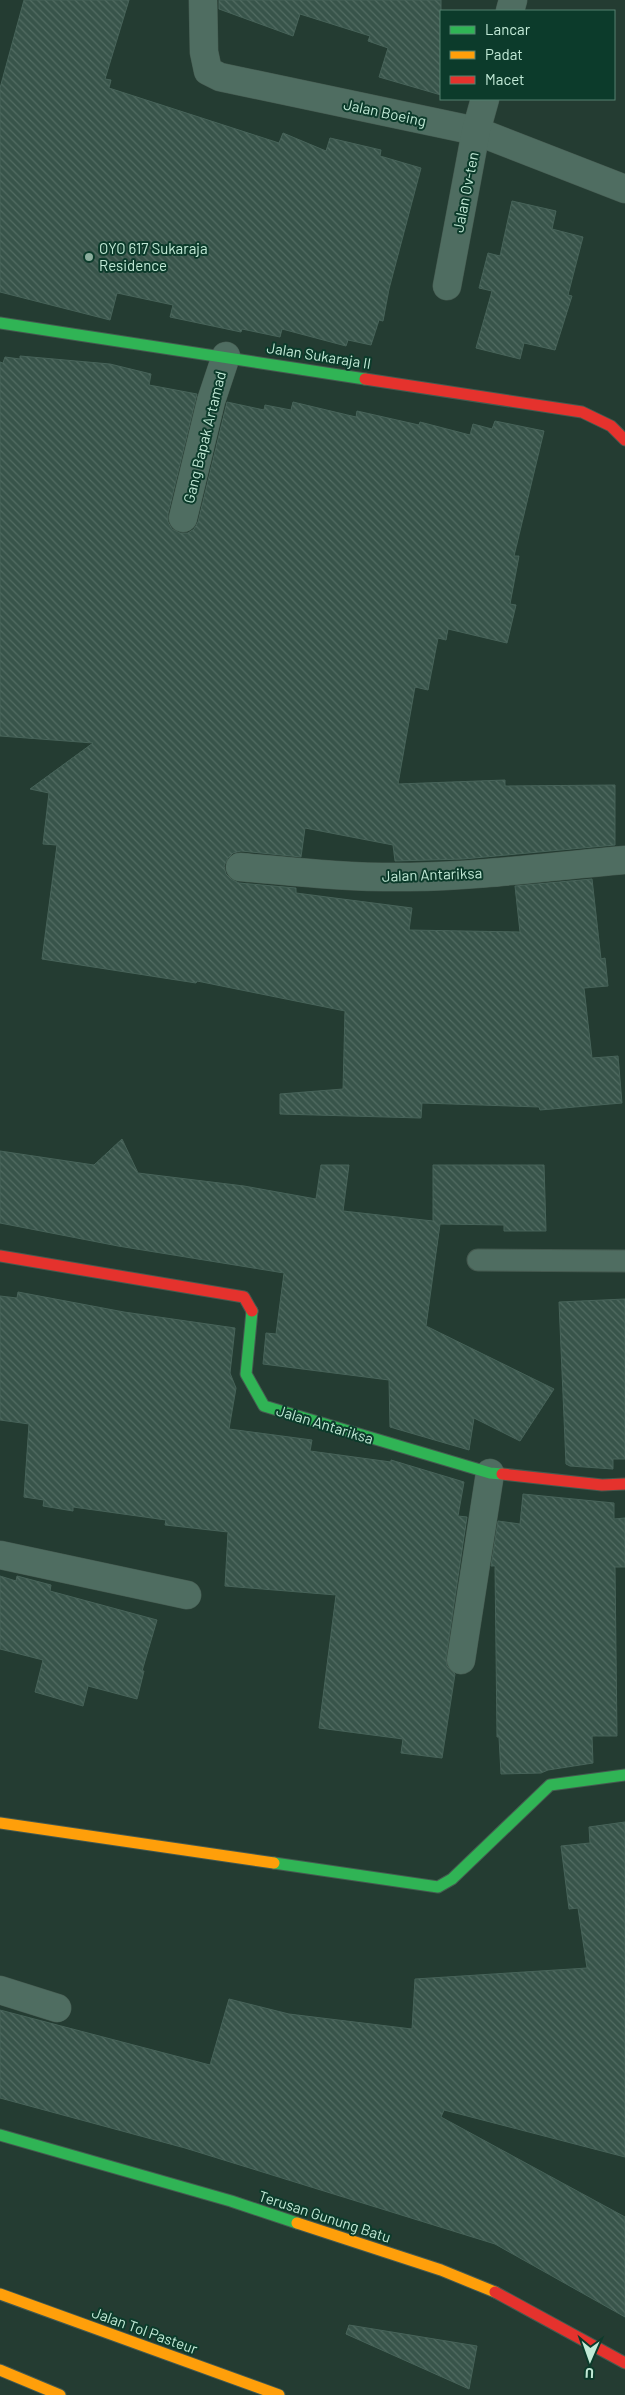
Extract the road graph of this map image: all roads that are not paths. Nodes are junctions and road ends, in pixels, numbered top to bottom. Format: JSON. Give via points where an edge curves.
{"nodes":[{"id":1,"x":203,"y":0,"type":"edge"},
{"id":2,"x":485,"y":100,"type":"edge"},
{"id":3,"x":476,"y":131,"type":"junction"},
{"id":4,"x":625,"y":189,"type":"edge"},
{"id":5,"x":447,"y":286,"type":"dead end"},
{"id":6,"x":0,"y":322,"type":"edge"},
{"id":7,"x":226,"y":356,"type":"junction"},
{"id":8,"x":625,"y":440,"type":"edge"},
{"id":9,"x":183,"y":518,"type":"dead end"},
{"id":10,"x":625,"y":860,"type":"edge"},
{"id":11,"x":240,"y":867,"type":"dead end"},
{"id":12,"x":0,"y":1256,"type":"edge"},
{"id":13,"x":478,"y":1260,"type":"dead end"},
{"id":14,"x":625,"y":1261,"type":"edge"},
{"id":15,"x":490,"y":1473,"type":"junction"},
{"id":16,"x":625,"y":1484,"type":"edge"},
{"id":17,"x":0,"y":1555,"type":"edge"},
{"id":18,"x":187,"y":1595,"type":"dead end"},
{"id":19,"x":461,"y":1660,"type":"dead end"},
{"id":20,"x":625,"y":1775,"type":"edge"},
{"id":21,"x":0,"y":1823,"type":"edge"},
{"id":22,"x":0,"y":1990,"type":"edge"},
{"id":23,"x":56,"y":2008,"type":"dead end"},
{"id":24,"x":0,"y":2136,"type":"edge"},
{"id":25,"x":0,"y":2294,"type":"edge"},
{"id":26,"x":625,"y":2363,"type":"edge"},
{"id":27,"x":0,"y":2370,"type":"edge"},
{"id":28,"x":60,"y":2395,"type":"edge"},
{"id":29,"x":279,"y":2395,"type":"edge"}],
"edges":[{"from":1,"to":3,"type":"street","name":"Jalan Boeing","via":[[204,52],[208,71],[220,77]]},
{"from":2,"to":3,"type":"street","name":"Jalan Ov-ten"},
{"from":3,"to":4,"type":"street","name":"Jalan Boeing"},
{"from":3,"to":5,"type":"street","name":"Jalan Ov-ten"},
{"from":6,"to":7,"type":"main road","name":"Jalan Sukaraja II"},
{"from":7,"to":8,"type":"main road","name":"Jalan Sukaraja II","via":[[582,412],[605,422]]},
{"from":7,"to":9,"type":"street","name":"Gang Bapak Artamad","via":[[211,401]]},
{"from":10,"to":11,"type":"street","name":"Jalan Antariksa","via":[[410,877]]},
{"from":12,"to":15,"type":"main road","name":"Jalan Antariksa","via":[[244,1296],[252,1311],[246,1374],[264,1406]]},
{"from":13,"to":14,"type":"lane"},
{"from":15,"to":16,"type":"main road","name":"Jalan Antariksa","via":[[602,1485]]},
{"from":15,"to":19,"type":"street"},
{"from":17,"to":18,"type":"street"},
{"from":20,"to":21,"type":"main road","via":[[550,1784],[452,1879],[438,1887]]},
{"from":22,"to":23,"type":"street"},
{"from":24,"to":26,"type":"main road","name":"Terusan Gunung Batu","via":[[231,2201],[441,2270],[489,2288]]},
{"from":25,"to":29,"type":"main road","name":"Jalan Tol Pasteur"},
{"from":27,"to":28,"type":"main road"}]}
